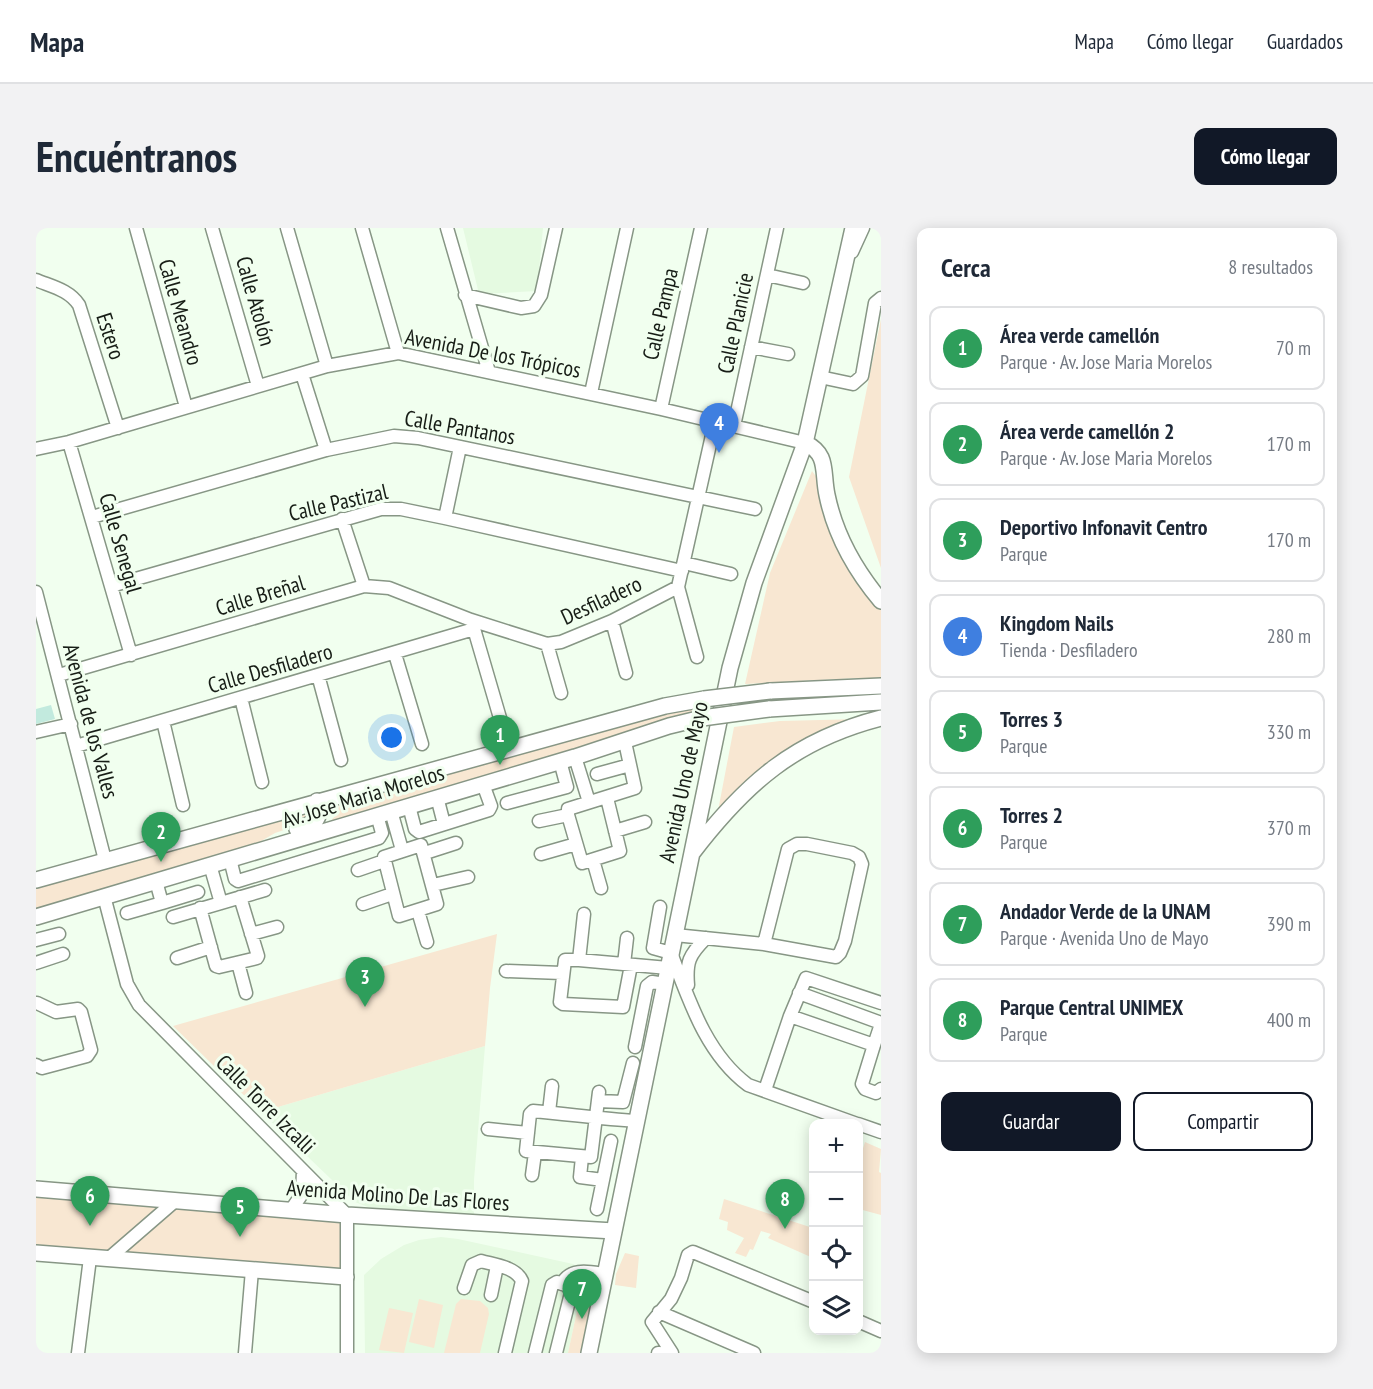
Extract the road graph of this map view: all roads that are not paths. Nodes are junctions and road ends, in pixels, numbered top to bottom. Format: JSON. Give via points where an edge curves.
{"nodes":[{"id":1,"x":136,"y":228,"type":"edge"},
{"id":2,"x":212,"y":228,"type":"edge"},
{"id":3,"x":287,"y":228,"type":"edge"},
{"id":4,"x":362,"y":228,"type":"edge"},
{"id":5,"x":447,"y":228,"type":"edge"},
{"id":6,"x":556,"y":228,"type":"edge"},
{"id":7,"x":627,"y":228,"type":"edge"},
{"id":8,"x":701,"y":228,"type":"edge"},
{"id":9,"x":777,"y":228,"type":"edge"},
{"id":10,"x":853,"y":228,"type":"edge"},
{"id":11,"x":863,"y":228,"type":"edge"},
{"id":12,"x":845,"y":266,"type":"junction"},
{"id":13,"x":766,"y":275,"type":"junction"},
{"id":14,"x":36,"y":280,"type":"edge"},
{"id":15,"x":803,"y":283,"type":"dead end"},
{"id":16,"x":465,"y":295,"type":"junction"},
{"id":17,"x":881,"y":298,"type":"edge"},
{"id":18,"x":751,"y":347,"type":"junction"},
{"id":19,"x":398,"y":353,"type":"junction"},
{"id":20,"x":788,"y":354,"type":"dead end"},
{"id":21,"x":327,"y":366,"type":"junction"},
{"id":22,"x":489,"y":372,"type":"junction"},
{"id":23,"x":302,"y":374,"type":"junction"},
{"id":24,"x":820,"y":377,"type":"junction"},
{"id":25,"x":258,"y":386,"type":"junction"},
{"id":26,"x":591,"y":393,"type":"junction"},
{"id":27,"x":186,"y":407,"type":"junction"},
{"id":28,"x":661,"y":409,"type":"junction"},
{"id":29,"x":715,"y":422,"type":"junction"},
{"id":30,"x":734,"y":426,"type":"junction"},
{"id":31,"x":118,"y":428,"type":"junction"},
{"id":32,"x":69,"y":442,"type":"junction"},
{"id":33,"x":806,"y":443,"type":"junction"},
{"id":34,"x":460,"y":447,"type":"junction"},
{"id":35,"x":36,"y":449,"type":"edge"},
{"id":36,"x":326,"y":450,"type":"junction"},
{"id":37,"x":698,"y":497,"type":"junction"},
{"id":38,"x":755,"y":510,"type":"dead end"},
{"id":39,"x":92,"y":517,"type":"junction"},
{"id":40,"x":445,"y":518,"type":"junction"},
{"id":41,"x":342,"y":519,"type":"junction"},
{"id":42,"x":683,"y":567,"type":"junction"},
{"id":43,"x":731,"y":574,"type":"dead end"},
{"id":44,"x":111,"y":586,"type":"junction"},
{"id":45,"x":364,"y":586,"type":"junction"},
{"id":46,"x":678,"y":587,"type":"junction"},
{"id":47,"x":36,"y":592,"type":"edge"},
{"id":48,"x":881,"y":601,"type":"edge"},
{"id":49,"x":612,"y":621,"type":"junction"},
{"id":50,"x":473,"y":625,"type":"junction"},
{"id":51,"x":40,"y":626,"type":"edge"},
{"id":52,"x":547,"y":644,"type":"junction"},
{"id":53,"x":395,"y":654,"type":"junction"},
{"id":54,"x":131,"y":655,"type":"junction"},
{"id":55,"x":697,"y":657,"type":"dead end"},
{"id":56,"x":626,"y":673,"type":"dead end"},
{"id":57,"x":59,"y":675,"type":"junction"},
{"id":58,"x":318,"y":675,"type":"junction"},
{"id":59,"x":881,"y":686,"type":"edge"},
{"id":60,"x":561,"y":693,"type":"dead end"},
{"id":61,"x":241,"y":698,"type":"junction"},
{"id":62,"x":881,"y":702,"type":"edge"},
{"id":63,"x":500,"y":718,"type":"dead end"},
{"id":64,"x":881,"y":718,"type":"edge"},
{"id":65,"x":163,"y":721,"type":"junction"},
{"id":66,"x":71,"y":724,"type":"junction"},
{"id":67,"x":36,"y":732,"type":"edge"},
{"id":68,"x":624,"y":742,"type":"junction"},
{"id":69,"x":422,"y":744,"type":"dead end"},
{"id":70,"x":76,"y":746,"type":"junction"},
{"id":71,"x":568,"y":759,"type":"junction"},
{"id":72,"x":341,"y":760,"type":"dead end"},
{"id":73,"x":630,"y":765,"type":"junction"},
{"id":74,"x":597,"y":774,"type":"dead end"},
{"id":75,"x":262,"y":782,"type":"dead end"},
{"id":76,"x":483,"y":784,"type":"junction"},
{"id":77,"x":437,"y":797,"type":"junction"},
{"id":78,"x":607,"y":798,"type":"junction"},
{"id":79,"x":317,"y":801,"type":"junction"},
{"id":80,"x":589,"y":802,"type":"junction"},
{"id":81,"x":507,"y":803,"type":"dead end"},
{"id":82,"x":183,"y":805,"type":"dead end"},
{"id":83,"x":409,"y":806,"type":"junction"},
{"id":84,"x":384,"y":813,"type":"junction"},
{"id":85,"x":568,"y":815,"type":"junction"},
{"id":86,"x":539,"y":821,"type":"dead end"},
{"id":87,"x":645,"y":822,"type":"dead end"},
{"id":88,"x":444,"y":824,"type":"junction"},
{"id":89,"x":338,"y":826,"type":"junction"},
{"id":90,"x":615,"y":831,"type":"junction"},
{"id":91,"x":304,"y":837,"type":"junction"},
{"id":92,"x":456,"y":843,"type":"dead end"},
{"id":93,"x":576,"y":844,"type":"junction"},
{"id":94,"x":345,"y":848,"type":"junction"},
{"id":95,"x":402,"y":850,"type":"junction"},
{"id":96,"x":252,"y":852,"type":"junction"},
{"id":97,"x":424,"y":853,"type":"junction"},
{"id":98,"x":541,"y":854,"type":"dead end"},
{"id":99,"x":690,"y":857,"type":"junction"},
{"id":100,"x":310,"y":858,"type":"junction"},
{"id":101,"x":230,"y":859,"type":"junction"},
{"id":102,"x":105,"y":860,"type":"junction"},
{"id":103,"x":593,"y":860,"type":"junction"},
{"id":104,"x":384,"y":861,"type":"junction"},
{"id":105,"x":210,"y":865,"type":"junction"},
{"id":106,"x":358,"y":870,"type":"dead end"},
{"id":107,"x":468,"y":877,"type":"dead end"},
{"id":108,"x":36,"y":880,"type":"edge"},
{"id":109,"x":156,"y":881,"type":"junction"},
{"id":110,"x":433,"y":885,"type":"junction"},
{"id":111,"x":601,"y":888,"type":"dead end"},
{"id":112,"x":265,"y":890,"type":"dead end"},
{"id":113,"x":198,"y":892,"type":"dead end"},
{"id":114,"x":393,"y":894,"type":"junction"},
{"id":115,"x":104,"y":896,"type":"junction"},
{"id":116,"x":240,"y":897,"type":"junction"},
{"id":117,"x":162,"y":903,"type":"junction"},
{"id":118,"x":221,"y":903,"type":"junction"},
{"id":119,"x":363,"y":904,"type":"dead end"},
{"id":120,"x":660,"y":907,"type":"dead end"},
{"id":121,"x":200,"y":908,"type":"junction"},
{"id":122,"x":418,"y":911,"type":"junction"},
{"id":123,"x":127,"y":913,"type":"dead end"},
{"id":124,"x":584,"y":914,"type":"dead end"},
{"id":125,"x":36,"y":917,"type":"edge"},
{"id":126,"x":173,"y":917,"type":"dead end"},
{"id":127,"x":277,"y":927,"type":"dead end"},
{"id":128,"x":59,"y":934,"type":"dead end"},
{"id":129,"x":251,"y":934,"type":"junction"},
{"id":130,"x":675,"y":935,"type":"junction"},
{"id":131,"x":627,"y":938,"type":"dead end"},
{"id":132,"x":706,"y":938,"type":"junction"},
{"id":133,"x":36,"y":940,"type":"edge"},
{"id":134,"x":427,"y":942,"type":"dead end"},
{"id":135,"x":765,"y":944,"type":"junction"},
{"id":136,"x":211,"y":947,"type":"junction"},
{"id":137,"x":63,"y":954,"type":"dead end"},
{"id":138,"x":177,"y":958,"type":"dead end"},
{"id":139,"x":579,"y":960,"type":"junction"},
{"id":140,"x":670,"y":960,"type":"junction"},
{"id":141,"x":36,"y":963,"type":"edge"},
{"id":142,"x":238,"y":963,"type":"junction"},
{"id":143,"x":628,"y":964,"type":"junction"},
{"id":144,"x":506,"y":970,"type":"dead end"},
{"id":145,"x":562,"y":973,"type":"junction"},
{"id":146,"x":665,"y":984,"type":"junction"},
{"id":147,"x":246,"y":993,"type":"dead end"},
{"id":148,"x":799,"y":993,"type":"junction"},
{"id":149,"x":36,"y":1002,"type":"edge"},
{"id":150,"x":689,"y":1002,"type":"junction"},
{"id":151,"x":881,"y":1003,"type":"edge"},
{"id":152,"x":790,"y":1016,"type":"junction"},
{"id":153,"x":881,"y":1024,"type":"edge"},
{"id":154,"x":635,"y":1047,"type":"dead end"},
{"id":155,"x":876,"y":1050,"type":"edge"},
{"id":156,"x":633,"y":1063,"type":"dead end"},
{"id":157,"x":36,"y":1065,"type":"edge"},
{"id":158,"x":552,"y":1086,"type":"dead end"},
{"id":159,"x":881,"y":1089,"type":"edge"},
{"id":160,"x":765,"y":1090,"type":"junction"},
{"id":161,"x":549,"y":1112,"type":"junction"},
{"id":162,"x":596,"y":1118,"type":"junction"},
{"id":163,"x":844,"y":1119,"type":"edge"},
{"id":164,"x":636,"y":1121,"type":"junction"},
{"id":165,"x":863,"y":1126,"type":"edge"},
{"id":166,"x":488,"y":1129,"type":"dead end"},
{"id":167,"x":881,"y":1132,"type":"edge"},
{"id":168,"x":528,"y":1133,"type":"junction"},
{"id":169,"x":611,"y":1141,"type":"dead end"},
{"id":170,"x":535,"y":1153,"type":"junction"},
{"id":171,"x":582,"y":1157,"type":"junction"},
{"id":172,"x":303,"y":1171,"type":"junction"},
{"id":173,"x":532,"y":1175,"type":"dead end"},
{"id":174,"x":603,"y":1180,"type":"junction"},
{"id":175,"x":36,"y":1189,"type":"edge"},
{"id":176,"x":175,"y":1201,"type":"junction"},
{"id":177,"x":597,"y":1209,"type":"dead end"},
{"id":178,"x":291,"y":1210,"type":"junction"},
{"id":179,"x":347,"y":1215,"type":"junction"},
{"id":180,"x":614,"y":1231,"type":"junction"},
{"id":181,"x":36,"y":1252,"type":"edge"},
{"id":182,"x":90,"y":1258,"type":"junction"},
{"id":183,"x":108,"y":1258,"type":"junction"},
{"id":184,"x":497,"y":1266,"type":"junction"},
{"id":185,"x":252,"y":1270,"type":"junction"},
{"id":186,"x":605,"y":1274,"type":"junction"},
{"id":187,"x":346,"y":1277,"type":"junction"},
{"id":188,"x":562,"y":1284,"type":"junction"},
{"id":189,"x":464,"y":1288,"type":"dead end"},
{"id":190,"x":491,"y":1295,"type":"dead end"},
{"id":191,"x":809,"y":1300,"type":"edge"},
{"id":192,"x":659,"y":1312,"type":"junction"},
{"id":193,"x":863,"y":1323,"type":"edge"},
{"id":194,"x":881,"y":1331,"type":"edge"},
{"id":195,"x":78,"y":1353,"type":"edge"},
{"id":196,"x":245,"y":1353,"type":"edge"},
{"id":197,"x":347,"y":1353,"type":"edge"},
{"id":198,"x":505,"y":1353,"type":"edge"},
{"id":199,"x":535,"y":1353,"type":"edge"},
{"id":200,"x":556,"y":1353,"type":"edge"},
{"id":201,"x":589,"y":1353,"type":"edge"},
{"id":202,"x":672,"y":1353,"type":"edge"},
{"id":203,"x":754,"y":1353,"type":"edge"}],
"edges":[{"from":1,"to":27,"type":"street","name":"Calle Meandro"},
{"from":2,"to":25,"type":"street","name":"Calle Atolón"},
{"from":3,"to":21,"type":"street"},
{"from":4,"to":19,"type":"street"},
{"from":5,"to":16,"type":"street"},
{"from":6,"to":16,"type":"street","via":[[541,295],[534,306],[521,308]]},
{"from":7,"to":26,"type":"street"},
{"from":8,"to":28,"type":"street","name":"Calle Pampa"},
{"from":9,"to":13,"type":"street","name":"Calle Planicie"},
{"from":10,"to":12,"type":"main road","name":"Avenida Uno de Mayo"},
{"from":11,"to":12,"type":"street"},
{"from":12,"to":24,"type":"main road","name":"Avenida Uno de Mayo"},
{"from":13,"to":15,"type":"street"},
{"from":13,"to":18,"type":"street","name":"Calle Planicie"},
{"from":14,"to":31,"type":"street","name":"Estero","via":[[65,291],[79,305]]},
{"from":16,"to":22,"type":"street"},
{"from":17,"to":24,"type":"street","via":[[876,303],[859,380],[853,384]]},
{"from":18,"to":20,"type":"street"},
{"from":18,"to":30,"type":"street","name":"Calle Planicie"},
{"from":19,"to":21,"type":"street","name":"Avenida De los Trópicos"},
{"from":19,"to":22,"type":"street","name":"Avenida De los Trópicos"},
{"from":21,"to":23,"type":"street","name":"Avenida De los Trópicos"},
{"from":22,"to":26,"type":"street","name":"Avenida De los Trópicos"},
{"from":23,"to":25,"type":"street","name":"Avenida De los Trópicos"},
{"from":23,"to":36,"type":"street"},
{"from":24,"to":33,"type":"main road","name":"Avenida Uno de Mayo"},
{"from":25,"to":27,"type":"street","name":"Avenida De los Trópicos"},
{"from":26,"to":28,"type":"street","name":"Avenida De los Trópicos"},
{"from":27,"to":31,"type":"street","name":"Avenida De los Trópicos"},
{"from":28,"to":29,"type":"street","name":"Avenida De los Trópicos"},
{"from":29,"to":30,"type":"street","name":"Avenida De los Trópicos"},
{"from":29,"to":37,"type":"street","name":"Desfiladero"},
{"from":30,"to":33,"type":"street","name":"Avenida De los Trópicos"},
{"from":31,"to":32,"type":"street","name":"Avenida De los Trópicos"},
{"from":32,"to":35,"type":"street","name":"Avenida De los Trópicos"},
{"from":32,"to":39,"type":"street","name":"Calle Senegal"},
{"from":33,"to":48,"type":"main road","via":[[821,455],[830,508],[847,551]]},
{"from":33,"to":99,"type":"main road","name":"Avenida Uno de Mayo","via":[[754,584],[730,668]]},
{"from":34,"to":36,"type":"street","name":"Calle Pantanos","via":[[394,436]]},
{"from":34,"to":37,"type":"street","name":"Calle Pantanos"},
{"from":34,"to":40,"type":"street"},
{"from":36,"to":39,"type":"street","name":"Calle Pantanos"},
{"from":37,"to":38,"type":"street","name":"Calle Pantanos"},
{"from":37,"to":42,"type":"street","name":"Desfiladero"},
{"from":39,"to":44,"type":"street","name":"Calle Senegal"},
{"from":40,"to":41,"type":"street","name":"Calle Pastizal","via":[[381,509]]},
{"from":40,"to":42,"type":"street","name":"Calle Pastizal"},
{"from":41,"to":44,"type":"street","name":"Calle Pastizal"},
{"from":41,"to":45,"type":"street"},
{"from":42,"to":43,"type":"street","name":"Calle Pastizal"},
{"from":42,"to":46,"type":"street","name":"Desfiladero"},
{"from":44,"to":54,"type":"street","name":"Calle Senegal"},
{"from":45,"to":50,"type":"street","name":"Calle Breñal","via":[[389,588]]},
{"from":45,"to":54,"type":"street","name":"Calle Breñal"},
{"from":46,"to":49,"type":"street","name":"Desfiladero"},
{"from":46,"to":55,"type":"street","name":"Desfiladero"},
{"from":47,"to":51,"type":"street","name":"Avenida de los Valles"},
{"from":49,"to":52,"type":"street","name":"Desfiladero"},
{"from":49,"to":56,"type":"street"},
{"from":50,"to":52,"type":"street","name":"Desfiladero"},
{"from":50,"to":53,"type":"street","name":"Calle Desfiladero"},
{"from":50,"to":63,"type":"street"},
{"from":51,"to":57,"type":"street","name":"Avenida de los Valles"},
{"from":52,"to":60,"type":"street"},
{"from":53,"to":58,"type":"street","name":"Calle Desfiladero"},
{"from":53,"to":69,"type":"street"},
{"from":54,"to":57,"type":"street","name":"Calle Breñal"},
{"from":57,"to":66,"type":"street","name":"Avenida de los Valles"},
{"from":58,"to":61,"type":"street","name":"Calle Desfiladero"},
{"from":58,"to":72,"type":"street"},
{"from":59,"to":79,"type":"main road","name":"Av. Jose Maria Morelos","bridge":true,"via":[[770,691],[665,706]]},
{"from":61,"to":65,"type":"street","name":"Calle Desfiladero"},
{"from":61,"to":75,"type":"street"},
{"from":62,"to":68,"type":"main road","name":"Av. Jose Maria Morelos","bridge":true,"via":[[702,718]]},
{"from":64,"to":99,"type":"main road","via":[[816,741],[779,764],[745,791]]},
{"from":65,"to":70,"type":"street","name":"Calle Desfiladero"},
{"from":65,"to":82,"type":"street"},
{"from":66,"to":67,"type":"street"},
{"from":66,"to":70,"type":"street","name":"Avenida de los Valles"},
{"from":68,"to":71,"type":"main road","name":"Av. Jose Maria Morelos"},
{"from":68,"to":73,"type":"street"},
{"from":70,"to":102,"type":"street","name":"Avenida de los Valles"},
{"from":71,"to":76,"type":"main road","name":"Av. Jose Maria Morelos"},
{"from":71,"to":80,"type":"street"},
{"from":71,"to":81,"type":"street","via":[[567,787]]},
{"from":73,"to":74,"type":"street"},
{"from":73,"to":78,"type":"street","via":[[635,788]]},
{"from":76,"to":77,"type":"main road","name":"Av. Jose Maria Morelos"},
{"from":76,"to":88,"type":"street","via":[[491,808]]},
{"from":77,"to":83,"type":"main road","name":"Av. Jose Maria Morelos"},
{"from":77,"to":88,"type":"street"},
{"from":78,"to":80,"type":"street"},
{"from":78,"to":90,"type":"street"},
{"from":79,"to":96,"type":"main road","via":[[320,810],[313,824],[273,837]]},
{"from":79,"to":102,"type":"main road","name":"Av. Jose Maria Morelos"},
{"from":80,"to":85,"type":"street","via":[[570,807]]},
{"from":83,"to":84,"type":"main road","name":"Av. Jose Maria Morelos"},
{"from":83,"to":88,"type":"street","via":[[417,831]]},
{"from":84,"to":89,"type":"main road","name":"Av. Jose Maria Morelos"},
{"from":84,"to":94,"type":"street","via":[[382,836]]},
{"from":84,"to":95,"type":"street"},
{"from":85,"to":86,"type":"street"},
{"from":85,"to":93,"type":"street"},
{"from":87,"to":90,"type":"street"},
{"from":89,"to":91,"type":"main road","name":"Av. Jose Maria Morelos"},
{"from":89,"to":94,"type":"street"},
{"from":90,"to":103,"type":"street","via":[[620,851]]},
{"from":91,"to":96,"type":"main road","name":"Av. Jose Maria Morelos"},
{"from":91,"to":100,"type":"street"},
{"from":92,"to":97,"type":"street"},
{"from":93,"to":98,"type":"street"},
{"from":93,"to":103,"type":"street","via":[[582,863]]},
{"from":94,"to":100,"type":"street"},
{"from":95,"to":97,"type":"street","via":[[419,845]]},
{"from":95,"to":104,"type":"street","via":[[384,857]]},
{"from":96,"to":101,"type":"main road","name":"Av. Jose Maria Morelos"},
{"from":97,"to":110,"type":"street"},
{"from":99,"to":130,"type":"main road","name":"Avenida Uno de Mayo"},
{"from":100,"to":101,"type":"street","via":[[238,881]]},
{"from":101,"to":105,"type":"main road","name":"Av. Jose Maria Morelos"},
{"from":102,"to":108,"type":"main road","name":"Av. Jose Maria Morelos"},
{"from":103,"to":111,"type":"street"},
{"from":104,"to":106,"type":"street"},
{"from":104,"to":114,"type":"street"},
{"from":105,"to":109,"type":"main road","name":"Av. Jose Maria Morelos"},
{"from":105,"to":118,"type":"street"},
{"from":107,"to":110,"type":"street"},
{"from":109,"to":115,"type":"main road","name":"Av. Jose Maria Morelos"},
{"from":109,"to":117,"type":"street"},
{"from":110,"to":122,"type":"street","via":[[437,904]]},
{"from":112,"to":116,"type":"street"},
{"from":113,"to":117,"type":"street"},
{"from":114,"to":119,"type":"street"},
{"from":114,"to":122,"type":"street","via":[[399,916]]},
{"from":115,"to":125,"type":"main road","name":"Av. Jose Maria Morelos"},
{"from":115,"to":172,"type":"street","name":"Calle Torre Izcalli","via":[[127,984],[139,1005]]},
{"from":116,"to":118,"type":"street"},
{"from":116,"to":129,"type":"street"},
{"from":117,"to":123,"type":"street"},
{"from":118,"to":121,"type":"street"},
{"from":120,"to":140,"type":"street","via":[[653,948]]},
{"from":121,"to":126,"type":"street"},
{"from":121,"to":136,"type":"street"},
{"from":122,"to":134,"type":"street"},
{"from":124,"to":139,"type":"street"},
{"from":127,"to":129,"type":"street"},
{"from":128,"to":133,"type":"street"},
{"from":129,"to":142,"type":"street","via":[[258,957]]},
{"from":130,"to":132,"type":"street"},
{"from":130,"to":140,"type":"main road","name":"Avenida Uno de Mayo"},
{"from":131,"to":143,"type":"street"},
{"from":132,"to":135,"type":"street"},
{"from":132,"to":150,"type":"street","via":[[693,951],[687,966]]},
{"from":135,"to":135,"type":"street","via":[[838,956],[862,864],[859,857],[807,844],[791,846]]},
{"from":136,"to":138,"type":"street"},
{"from":136,"to":142,"type":"street","via":[[218,967]]},
{"from":137,"to":141,"type":"street"},
{"from":139,"to":143,"type":"street"},
{"from":139,"to":145,"type":"street","via":[[565,960]]},
{"from":140,"to":143,"type":"street"},
{"from":140,"to":146,"type":"main road","name":"Avenida Uno de Mayo"},
{"from":140,"to":150,"type":"street"},
{"from":142,"to":147,"type":"street"},
{"from":143,"to":145,"type":"street","via":[[625,1003],[619,1008],[563,1004],[559,999]]},
{"from":144,"to":145,"type":"street"},
{"from":146,"to":154,"type":"street","via":[[652,982],[647,986]]},
{"from":146,"to":164,"type":"main road","name":"Avenida Uno de Mayo"},
{"from":148,"to":151,"type":"street","via":[[809,978]]},
{"from":148,"to":152,"type":"street"},
{"from":148,"to":153,"type":"street"},
{"from":149,"to":157,"type":"street","via":[[56,1012],[78,1009],[91,1050],[87,1056],[42,1068]]},
{"from":150,"to":160,"type":"street","via":[[733,1074],[748,1085]]},
{"from":152,"to":155,"type":"street"},
{"from":152,"to":160,"type":"street"},
{"from":153,"to":155,"type":"street"},
{"from":155,"to":159,"type":"street","via":[[863,1086],[876,1093]]},
{"from":156,"to":162,"type":"street","via":[[623,1102],[598,1096]]},
{"from":158,"to":161,"type":"street"},
{"from":160,"to":163,"type":"street"},
{"from":161,"to":162,"type":"street"},
{"from":161,"to":168,"type":"street","via":[[531,1112]]},
{"from":162,"to":164,"type":"street"},
{"from":162,"to":171,"type":"street","via":[[591,1155]]},
{"from":164,"to":180,"type":"main road","name":"Avenida Uno de Mayo"},
{"from":165,"to":167,"type":"street"},
{"from":166,"to":168,"type":"street"},
{"from":168,"to":170,"type":"street","via":[[526,1151]]},
{"from":169,"to":174,"type":"street"},
{"from":170,"to":171,"type":"street"},
{"from":170,"to":173,"type":"street"},
{"from":171,"to":174,"type":"street","via":[[580,1177]]},
{"from":172,"to":178,"type":"street","via":[[302,1194]]},
{"from":172,"to":179,"type":"street","name":"Calle Torre Izcalli"},
{"from":174,"to":177,"type":"street"},
{"from":175,"to":176,"type":"main road","name":"Avenida Molino De Las Flores"},
{"from":176,"to":178,"type":"main road","name":"Avenida Molino De Las Flores"},
{"from":176,"to":183,"type":"street"},
{"from":178,"to":179,"type":"main road","name":"Avenida Molino De Las Flores"},
{"from":179,"to":180,"type":"main road","name":"Avenida Molino De Las Flores"},
{"from":179,"to":187,"type":"street"},
{"from":180,"to":186,"type":"main road","name":"Avenida Uno de Mayo"},
{"from":181,"to":182,"type":"main road"},
{"from":182,"to":183,"type":"main road"},
{"from":182,"to":195,"type":"street"},
{"from":183,"to":185,"type":"main road"},
{"from":184,"to":189,"type":"street","via":[[481,1261],[472,1265]]},
{"from":184,"to":190,"type":"street"},
{"from":184,"to":198,"type":"street","via":[[519,1275],[522,1281]]},
{"from":185,"to":187,"type":"main road"},
{"from":185,"to":196,"type":"street"},
{"from":186,"to":188,"type":"street","via":[[581,1270],[565,1278]]},
{"from":186,"to":201,"type":"main road","name":"Avenida Uno de Mayo"},
{"from":187,"to":197,"type":"street"},
{"from":188,"to":199,"type":"street","via":[[552,1285]]},
{"from":188,"to":200,"type":"street","via":[[571,1293]]},
{"from":191,"to":192,"type":"street","via":[[693,1252],[688,1255],[671,1299]]},
{"from":192,"to":202,"type":"street","via":[[653,1324]]},
{"from":192,"to":203,"type":"street"},
{"from":193,"to":194,"type":"street"}]}
